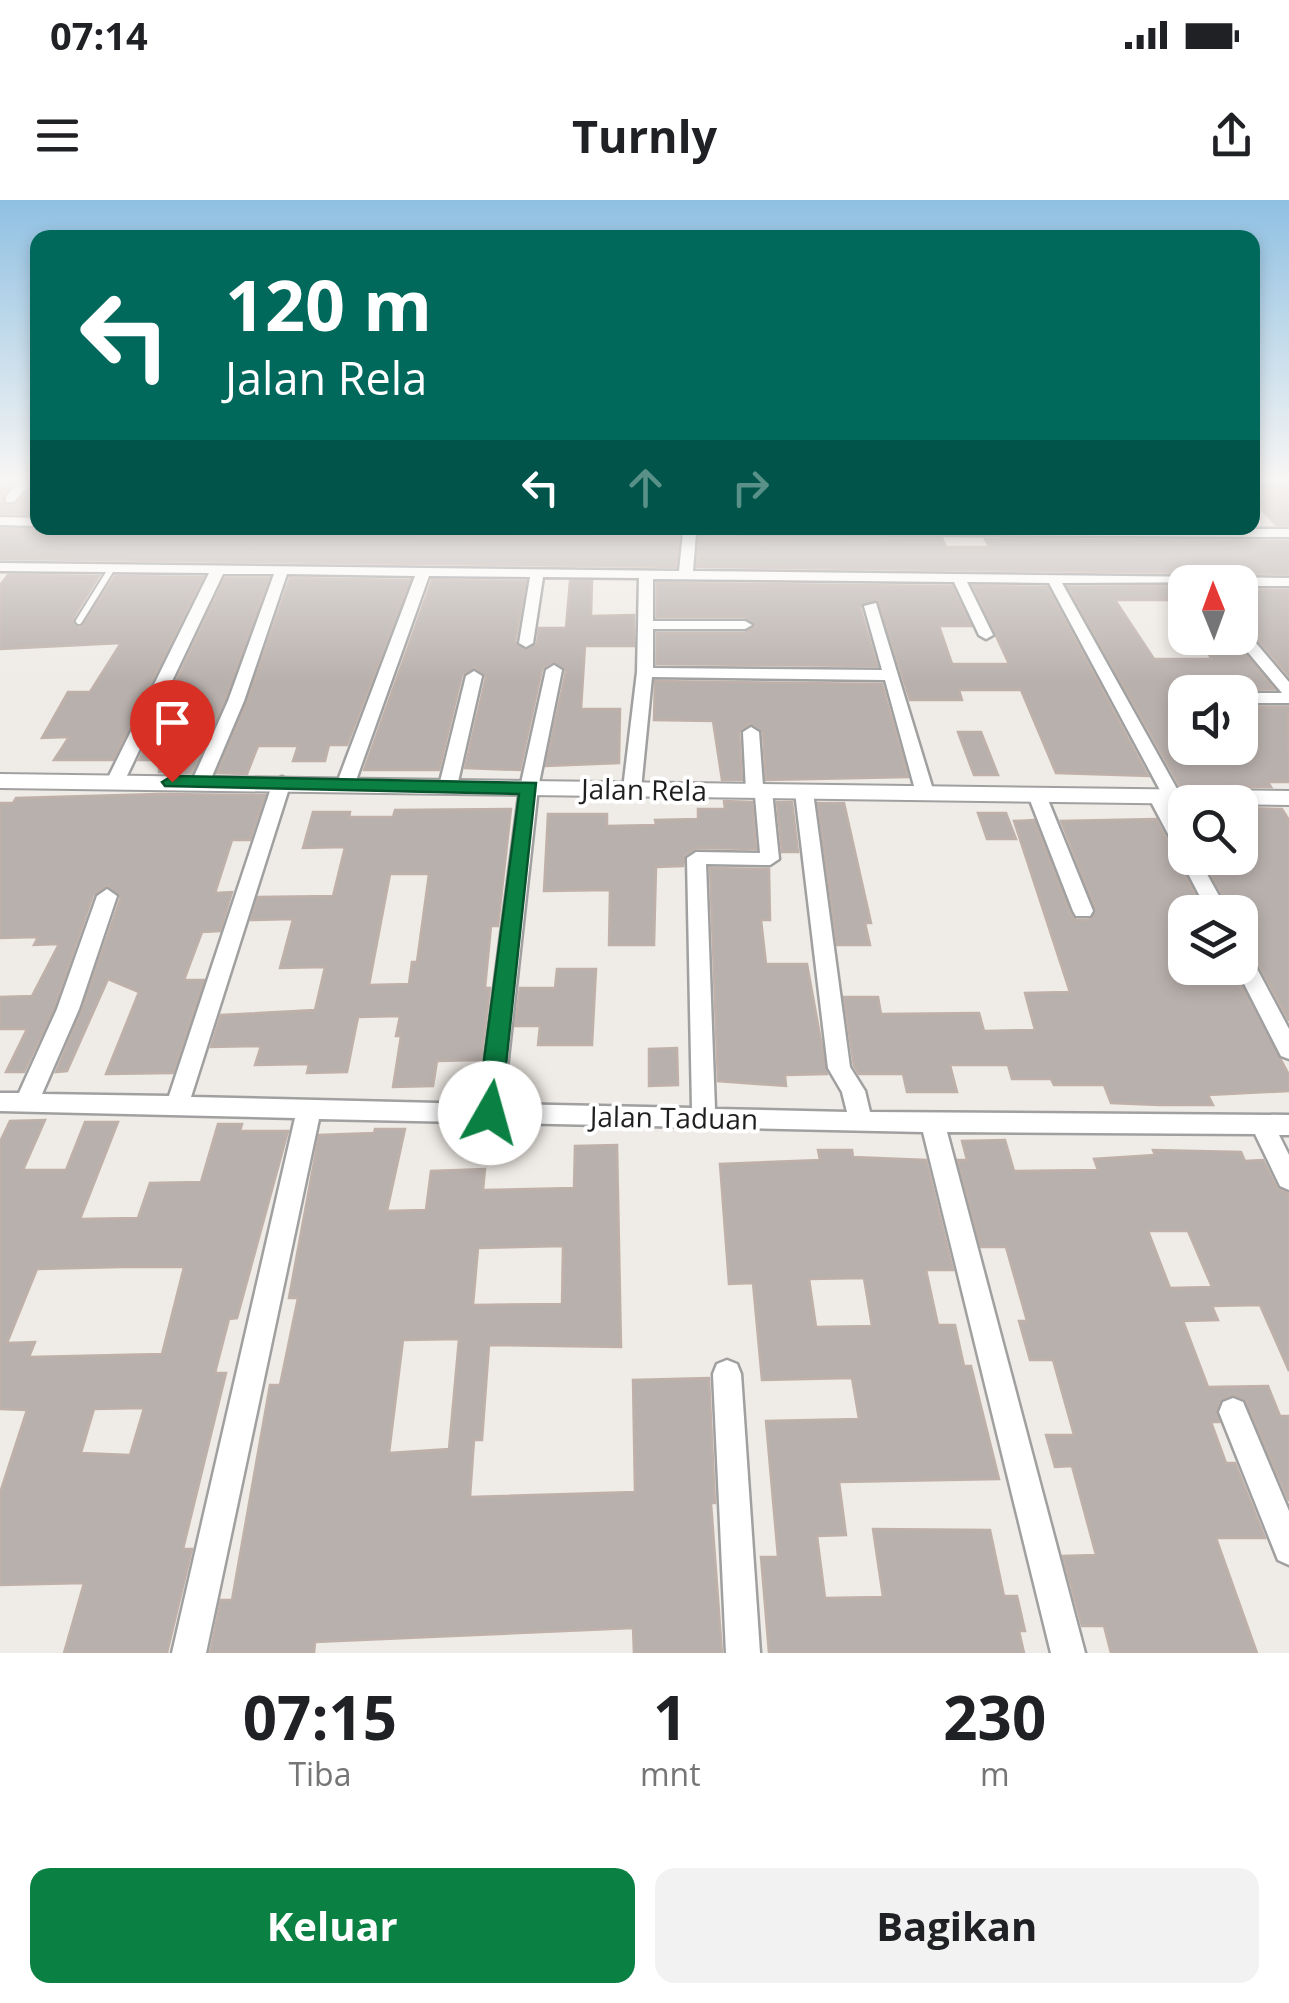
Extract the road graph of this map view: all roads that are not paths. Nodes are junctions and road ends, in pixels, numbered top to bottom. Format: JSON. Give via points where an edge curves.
{"nodes":[{"id":1,"x":688,"y":547,"type":"edge"},
{"id":2,"x":112,"y":568,"type":"junction"},
{"id":3,"x":218,"y":569,"type":"junction"},
{"id":4,"x":3,"y":570,"type":"edge"},
{"id":5,"x":282,"y":570,"type":"junction"},
{"id":6,"x":423,"y":573,"type":"junction"},
{"id":7,"x":686,"y":573,"type":"junction"},
{"id":8,"x":536,"y":574,"type":"junction"},
{"id":9,"x":646,"y":574,"type":"junction"},
{"id":10,"x":958,"y":577,"type":"junction"},
{"id":11,"x":1053,"y":579,"type":"junction"},
{"id":12,"x":1168,"y":581,"type":"edge"},
{"id":13,"x":1258,"y":582,"type":"edge"},
{"id":14,"x":1289,"y":582,"type":"edge"},
{"id":15,"x":871,"y":606,"type":"dead end"},
{"id":16,"x":80,"y":620,"type":"dead end"},
{"id":17,"x":647,"y":624,"type":"junction"},
{"id":18,"x":744,"y":624,"type":"dead end"},
{"id":19,"x":986,"y":634,"type":"dead end"},
{"id":20,"x":526,"y":643,"type":"dead end"},
{"id":21,"x":1258,"y":655,"type":"edge"},
{"id":22,"x":554,"y":670,"type":"dead end"},
{"id":23,"x":645,"y":672,"type":"junction"},
{"id":24,"x":474,"y":676,"type":"dead end"},
{"id":25,"x":890,"y":676,"type":"junction"},
{"id":26,"x":1289,"y":695,"type":"edge"},
{"id":27,"x":1258,"y":697,"type":"edge"},
{"id":28,"x":751,"y":732,"type":"dead end"},
{"id":29,"x":0,"y":781,"type":"edge"},
{"id":30,"x":115,"y":782,"type":"junction"},
{"id":31,"x":200,"y":782,"type":"junction"},
{"id":32,"x":282,"y":782,"type":"junction"},
{"id":33,"x":346,"y":783,"type":"junction"},
{"id":34,"x":448,"y":786,"type":"junction"},
{"id":35,"x":529,"y":788,"type":"junction"},
{"id":36,"x":632,"y":789,"type":"junction"},
{"id":37,"x":759,"y":791,"type":"junction"},
{"id":38,"x":804,"y":792,"type":"junction"},
{"id":39,"x":925,"y":793,"type":"junction"},
{"id":40,"x":1037,"y":794,"type":"junction"},
{"id":41,"x":1164,"y":796,"type":"junction"},
{"id":42,"x":1289,"y":798,"type":"edge"},
{"id":43,"x":1168,"y":806,"type":"edge"},
{"id":44,"x":106,"y":896,"type":"dead end"},
{"id":45,"x":1083,"y":911,"type":"dead end"},
{"id":46,"x":1255,"y":985,"type":"edge"},
{"id":47,"x":1289,"y":1050,"type":"edge"},
{"id":48,"x":0,"y":1102,"type":"edge"},
{"id":49,"x":26,"y":1103,"type":"junction"},
{"id":50,"x":177,"y":1106,"type":"junction"},
{"id":51,"x":308,"y":1109,"type":"junction"},
{"id":52,"x":490,"y":1113,"type":"junction"},
{"id":53,"x":704,"y":1118,"type":"junction"},
{"id":54,"x":862,"y":1122,"type":"junction"},
{"id":55,"x":933,"y":1123,"type":"junction"},
{"id":56,"x":1262,"y":1125,"type":"junction"},
{"id":57,"x":1289,"y":1125,"type":"edge"},
{"id":58,"x":1289,"y":1179,"type":"edge"},
{"id":59,"x":727,"y":1374,"type":"dead end"},
{"id":60,"x":1233,"y":1412,"type":"dead end"},
{"id":61,"x":1289,"y":1550,"type":"edge"},
{"id":62,"x":189,"y":1653,"type":"edge"},
{"id":63,"x":743,"y":1653,"type":"edge"},
{"id":64,"x":1068,"y":1653,"type":"edge"}],
"edges":[{"from":1,"to":7,"type":"street"},
{"from":2,"to":3,"type":"street"},
{"from":2,"to":4,"type":"street"},
{"from":2,"to":16,"type":"lane"},
{"from":3,"to":5,"type":"street"},
{"from":3,"to":30,"type":"street"},
{"from":5,"to":6,"type":"street"},
{"from":5,"to":31,"type":"street"},
{"from":6,"to":8,"type":"street"},
{"from":6,"to":33,"type":"street"},
{"from":7,"to":9,"type":"street"},
{"from":7,"to":10,"type":"street"},
{"from":8,"to":9,"type":"street"},
{"from":8,"to":20,"type":"street"},
{"from":9,"to":17,"type":"street"},
{"from":10,"to":11,"type":"street"},
{"from":10,"to":19,"type":"street"},
{"from":11,"to":12,"type":"street"},
{"from":11,"to":41,"type":"street"},
{"from":13,"to":14,"type":"street"},
{"from":15,"to":25,"type":"street"},
{"from":17,"to":18,"type":"street"},
{"from":17,"to":23,"type":"street"},
{"from":21,"to":26,"type":"street"},
{"from":22,"to":35,"type":"street"},
{"from":23,"to":25,"type":"street"},
{"from":23,"to":36,"type":"street"},
{"from":24,"to":34,"type":"street"},
{"from":25,"to":39,"type":"street"},
{"from":26,"to":27,"type":"street"},
{"from":28,"to":37,"type":"street"},
{"from":29,"to":30,"type":"street","name":"Jalan Rela"},
{"from":30,"to":31,"type":"street","name":"Jalan Rela"},
{"from":31,"to":32,"type":"street","name":"Jalan Rela"},
{"from":32,"to":33,"type":"street","name":"Jalan Rela"},
{"from":32,"to":50,"type":"street"},
{"from":33,"to":34,"type":"street","name":"Jalan Rela"},
{"from":34,"to":35,"type":"street","name":"Jalan Rela"},
{"from":35,"to":36,"type":"street","name":"Jalan Rela"},
{"from":35,"to":52,"type":"street"},
{"from":36,"to":37,"type":"street","name":"Jalan Rela"},
{"from":37,"to":38,"type":"street","name":"Jalan Rela"},
{"from":37,"to":53,"type":"street","via":[[770,859],[696,858]]},
{"from":38,"to":39,"type":"street","name":"Jalan Rela"},
{"from":38,"to":54,"type":"street","via":[[838,1068]]},
{"from":39,"to":40,"type":"street","name":"Jalan Rela"},
{"from":40,"to":41,"type":"street","name":"Jalan Rela"},
{"from":40,"to":45,"type":"street"},
{"from":41,"to":42,"type":"street","name":"Jalan Rela"},
{"from":41,"to":43,"type":"street"},
{"from":44,"to":49,"type":"street","via":[[68,1009]]},
{"from":46,"to":47,"type":"street"},
{"from":48,"to":49,"type":"street","name":"Jalan Taduan"},
{"from":49,"to":50,"type":"street","name":"Jalan Taduan"},
{"from":50,"to":51,"type":"street","name":"Jalan Taduan"},
{"from":51,"to":52,"type":"street","name":"Jalan Taduan"},
{"from":51,"to":62,"type":"street"},
{"from":52,"to":53,"type":"street","name":"Jalan Taduan"},
{"from":53,"to":54,"type":"street","name":"Jalan Taduan"},
{"from":54,"to":55,"type":"street","name":"Jalan Taduan"},
{"from":55,"to":56,"type":"street","name":"Jalan Taduan"},
{"from":55,"to":64,"type":"street"},
{"from":56,"to":57,"type":"street","name":"Jalan Taduan"},
{"from":56,"to":58,"type":"street"},
{"from":59,"to":63,"type":"street"},
{"from":60,"to":61,"type":"street"}]}
